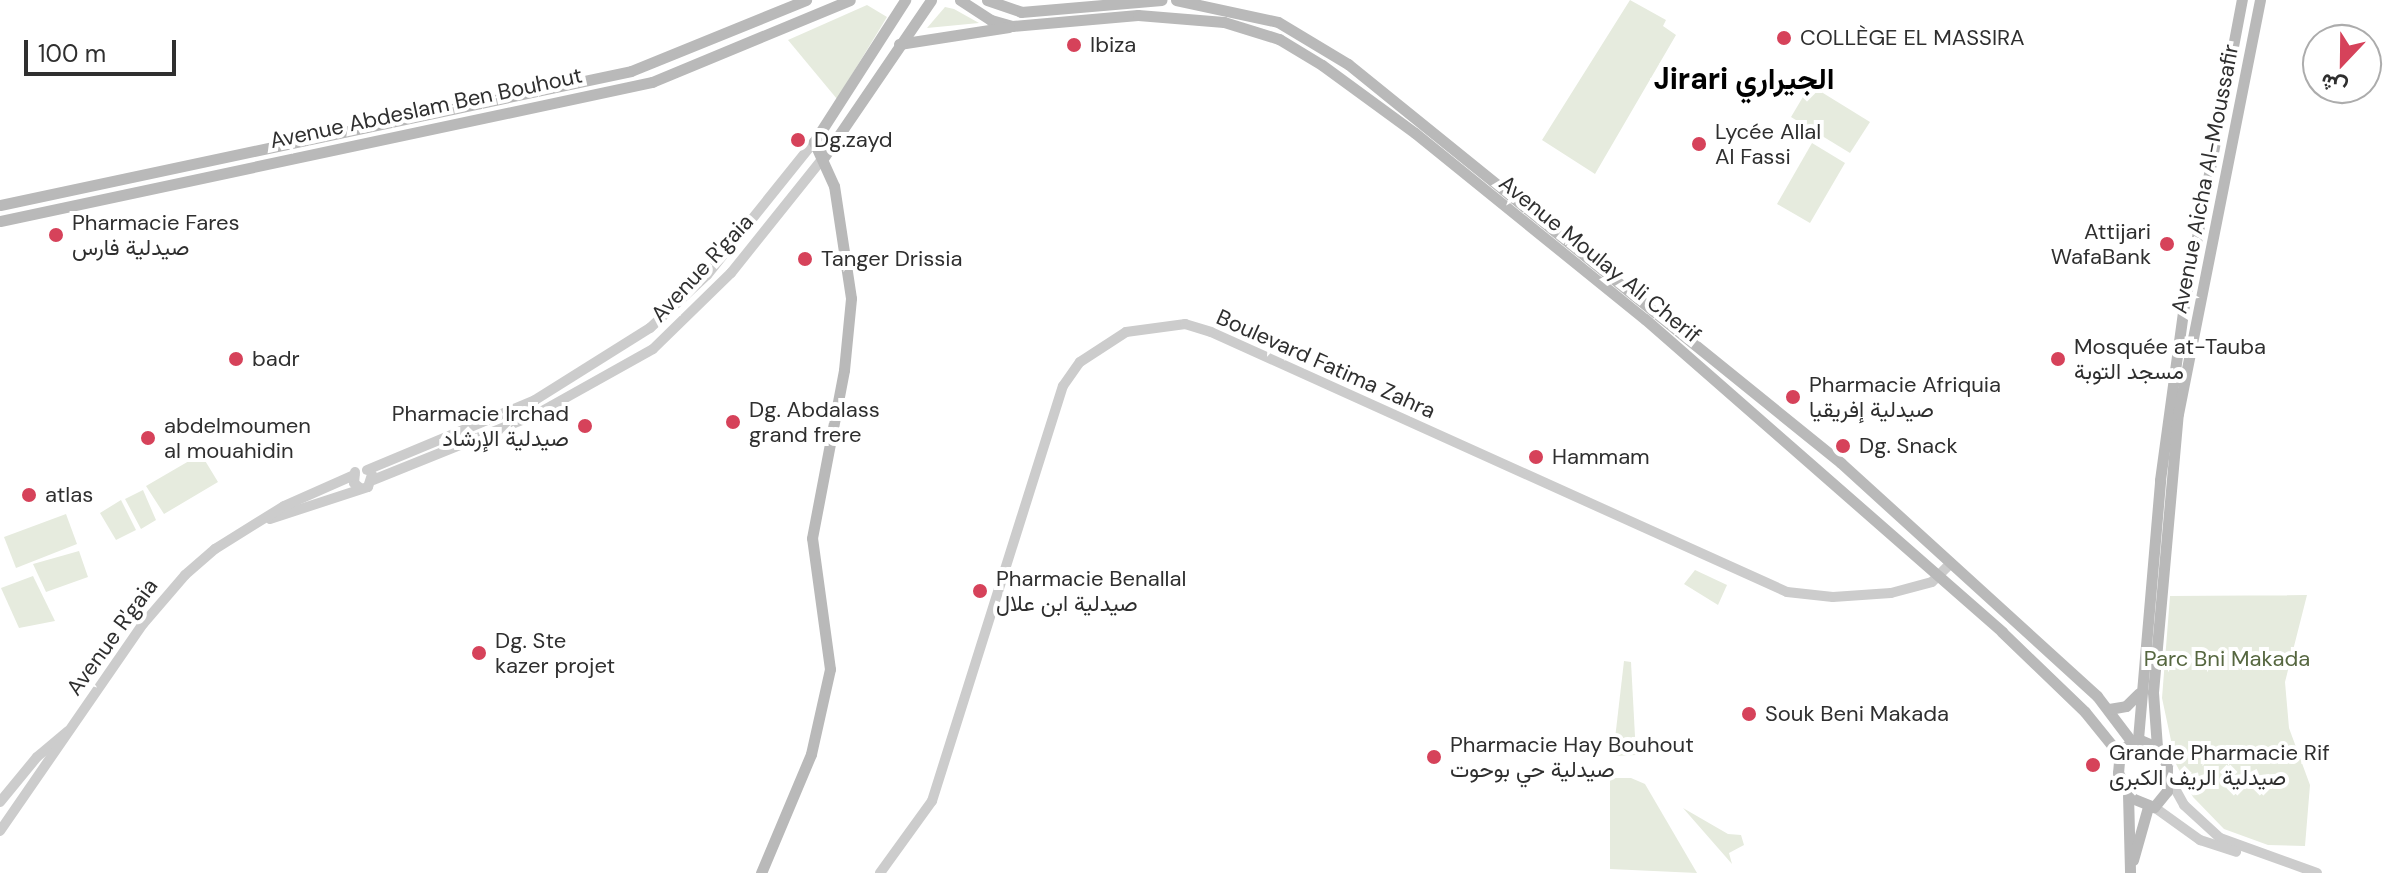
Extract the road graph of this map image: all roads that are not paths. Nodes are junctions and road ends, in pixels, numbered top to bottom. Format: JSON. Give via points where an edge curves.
{"nodes":[{"id":1,"x":806,"y":0,"type":"edge"},
{"id":2,"x":850,"y":0,"type":"edge"},
{"id":3,"x":905,"y":0,"type":"edge"},
{"id":4,"x":931,"y":0,"type":"edge"},
{"id":5,"x":960,"y":0,"type":"edge"},
{"id":6,"x":987,"y":0,"type":"edge"},
{"id":7,"x":1161,"y":0,"type":"edge"},
{"id":8,"x":1176,"y":0,"type":"edge"},
{"id":9,"x":2242,"y":0,"type":"edge"},
{"id":10,"x":2260,"y":0,"type":"edge"},
{"id":11,"x":1012,"y":26,"type":"junction"},
{"id":12,"x":899,"y":44,"type":"junction"},
{"id":13,"x":814,"y":142,"type":"junction"},
{"id":14,"x":824,"y":157,"type":"junction"},
{"id":15,"x":0,"y":205,"type":"edge"},
{"id":16,"x":0,"y":221,"type":"edge"},
{"id":17,"x":354,"y":475,"type":"junction"},
{"id":18,"x":370,"y":475,"type":"junction"},
{"id":19,"x":360,"y":488,"type":"junction"},
{"id":20,"x":270,"y":519,"type":"junction"},
{"id":21,"x":1951,"y":563,"type":"junction"},
{"id":22,"x":1939,"y":577,"type":"junction"},
{"id":23,"x":2139,"y":693,"type":"junction"},
{"id":24,"x":2109,"y":709,"type":"junction"},
{"id":25,"x":70,"y":730,"type":"junction"},
{"id":26,"x":2134,"y":740,"type":"junction"},
{"id":27,"x":2157,"y":747,"type":"junction"},
{"id":28,"x":2119,"y":754,"type":"junction"},
{"id":29,"x":2168,"y":776,"type":"junction"},
{"id":30,"x":2128,"y":794,"type":"junction"},
{"id":31,"x":0,"y":802,"type":"edge"},
{"id":32,"x":2151,"y":807,"type":"junction"},
{"id":33,"x":0,"y":831,"type":"edge"},
{"id":34,"x":2262,"y":857,"type":"junction"},
{"id":35,"x":761,"y":873,"type":"edge"},
{"id":36,"x":880,"y":873,"type":"edge"},
{"id":37,"x":2130,"y":873,"type":"edge"},
{"id":38,"x":2317,"y":873,"type":"edge"}],
"edges":[{"from":1,"to":15,"type":"main road","name":"Avenue Abdeslam Ben Bouhout","via":[[631,71]]},
{"from":2,"to":16,"type":"main road","name":"Avenue Abdeslam Ben Bouhout","via":[[652,82]]},
{"from":3,"to":13,"type":"main road","name":"Avenue R'gaia"},
{"from":4,"to":12,"type":"main road","name":"Avenue R'gaia"},
{"from":5,"to":11,"type":"main road","name":"Avenue Moulay Ali Cherif","via":[[991,20]]},
{"from":6,"to":7,"type":"main road","via":[[1021,12]]},
{"from":8,"to":21,"type":"main road","name":"Avenue Moulay Ali Cherif","via":[[1264,18],[1323,45],[1714,356]]},
{"from":9,"to":23,"type":"main road","name":"Avenue Aicha Al-Moussafir","via":[[2183,311]]},
{"from":10,"to":27,"type":"main road","name":"Avenue Aicha Al-Moussafir","via":[[2178,414],[2153,692]]},
{"from":11,"to":12,"type":"main road"},
{"from":11,"to":22,"type":"main road","name":"Avenue Moulay Ali Cherif","via":[[1170,15],[1224,22],[1279,39],[1415,133],[1573,260]]},
{"from":12,"to":14,"type":"main road","name":"Avenue R'gaia"},
{"from":13,"to":14,"type":"main road"},
{"from":13,"to":18,"type":"street","name":"Avenue R'gaia","via":[[707,275],[650,328],[551,392]]},
{"from":14,"to":18,"type":"street","name":"Avenue R'gaia","via":[[731,273],[653,349],[521,421]]},
{"from":14,"to":35,"type":"main road","via":[[851,298],[844,370],[812,538],[830,669],[811,754]]},
{"from":17,"to":18,"type":"street","name":"Avenue R'gaia"},
{"from":17,"to":19,"type":"street"},
{"from":17,"to":20,"type":"street","name":"Avenue R'gaia","via":[[293,501]]},
{"from":18,"to":19,"type":"street","name":"Avenue R'gaia"},
{"from":19,"to":20,"type":"street","name":"Avenue R'gaia"},
{"from":20,"to":25,"type":"street","name":"Avenue R'gaia","via":[[215,549],[163,597]]},
{"from":21,"to":22,"type":"street"},
{"from":21,"to":24,"type":"main road","name":"Avenue Moulay Ali Cherif"},
{"from":22,"to":28,"type":"main road","name":"Avenue Moulay Ali Cherif","via":[[2067,693]]},
{"from":22,"to":36,"type":"street","name":"Boulevard Fatima Zahra","via":[[1891,593],[1864,595],[1806,595],[1774,588],[1211,332],[1185,324],[1126,332],[1080,362],[1063,386],[932,801]]},
{"from":23,"to":24,"type":"main road","via":[[2126,706]]},
{"from":23,"to":26,"type":"main road","name":"Avenue Aicha Al-Moussafir"},
{"from":24,"to":26,"type":"main road","name":"Avenue Moulay Ali Cherif"},
{"from":25,"to":31,"type":"street","name":"Avenue R'gaia","via":[[37,757]]},
{"from":25,"to":33,"type":"street","name":"Avenue R'gaia"},
{"from":26,"to":27,"type":"main road"},
{"from":26,"to":28,"type":"main road"},
{"from":27,"to":29,"type":"main road"},
{"from":28,"to":30,"type":"main road","via":[[2118,773]]},
{"from":29,"to":32,"type":"main road","via":[[2166,795]]},
{"from":29,"to":34,"type":"street","via":[[2201,824]]},
{"from":30,"to":32,"type":"main road"},
{"from":30,"to":37,"type":"main road"},
{"from":32,"to":34,"type":"street","via":[[2200,840]]},
{"from":32,"to":37,"type":"main road"},
{"from":34,"to":38,"type":"street"}]}
